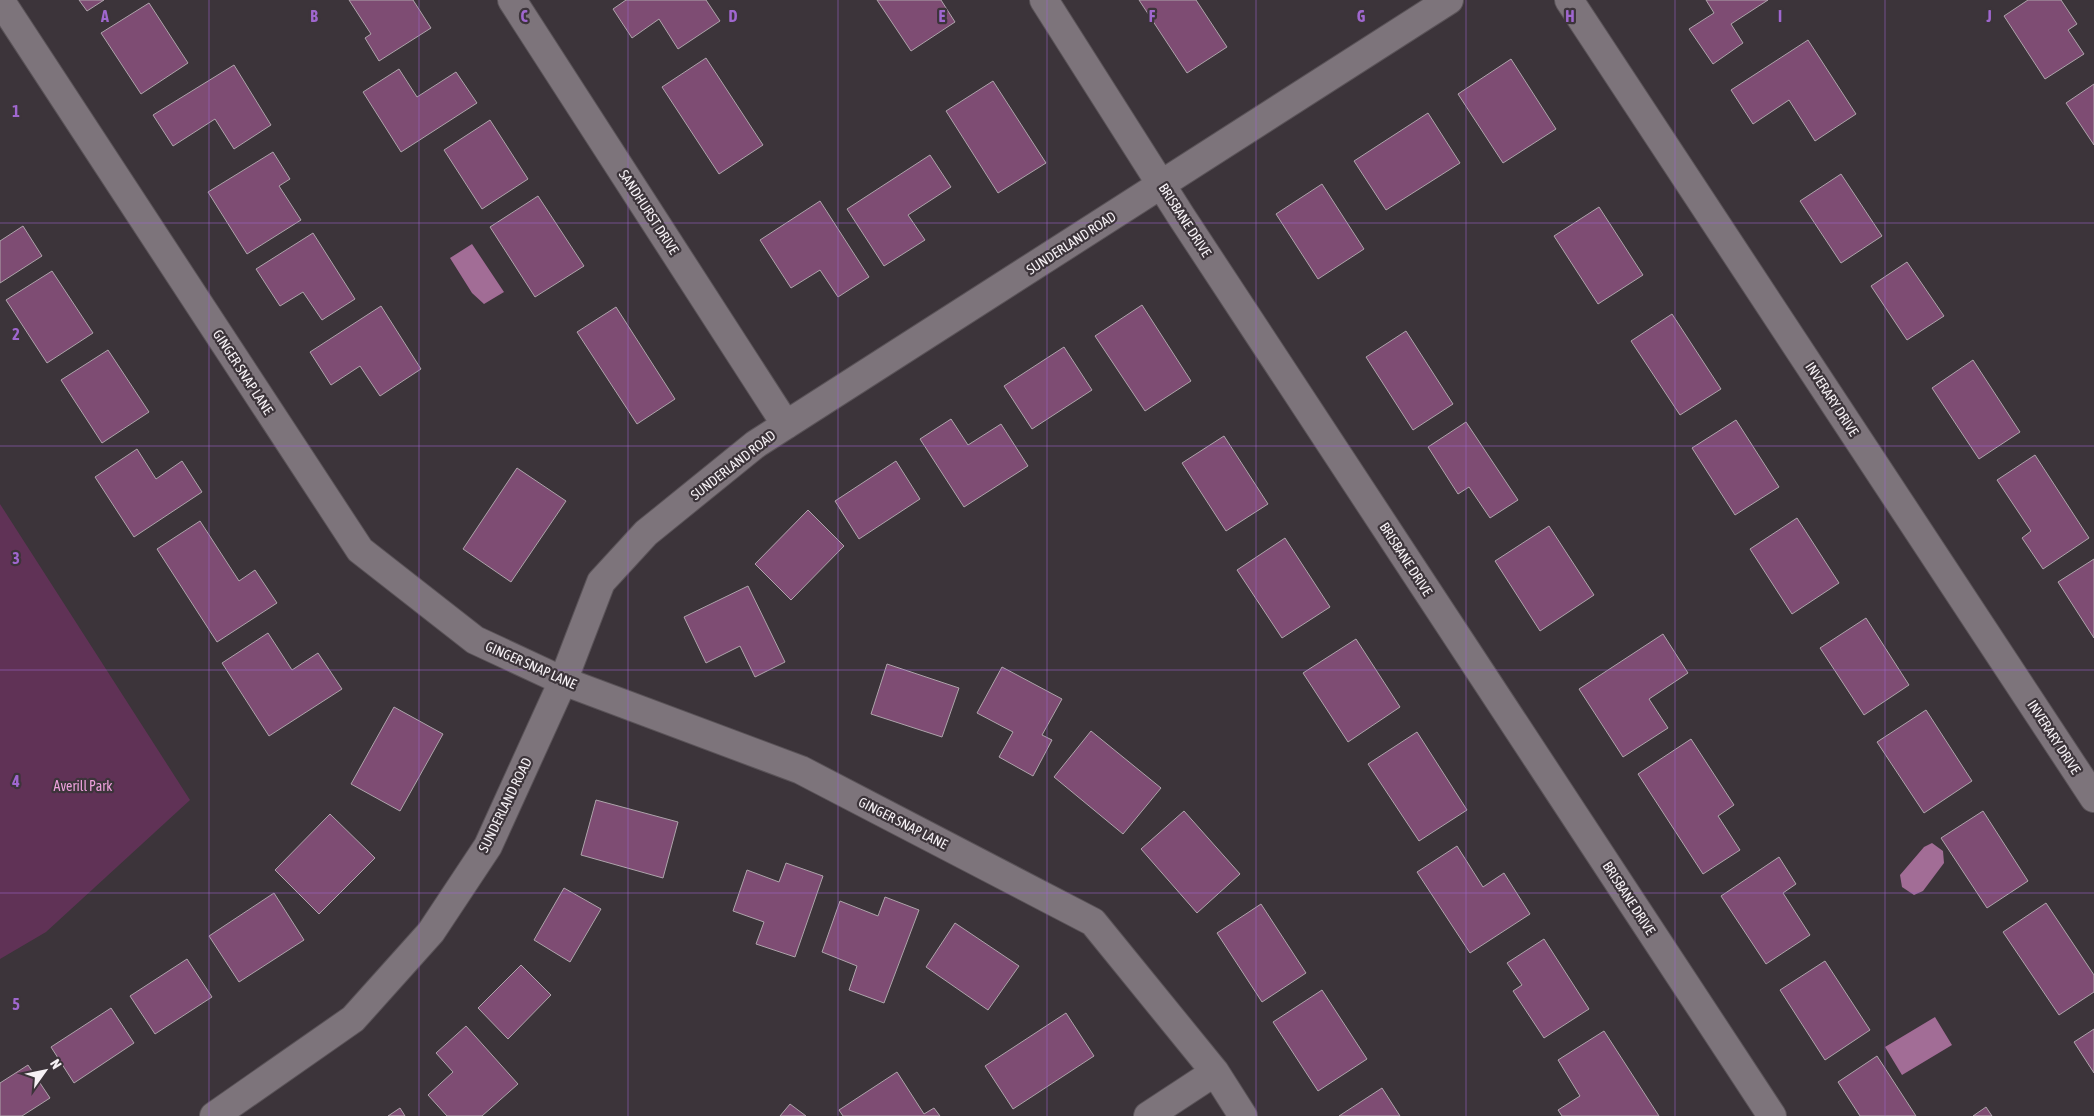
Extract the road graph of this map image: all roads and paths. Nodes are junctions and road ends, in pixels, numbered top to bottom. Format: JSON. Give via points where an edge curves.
{"nodes":[{"id":1,"x":0,"y":0,"type":"edge"},
{"id":2,"x":512,"y":0,"type":"edge"},
{"id":3,"x":1044,"y":0,"type":"edge"},
{"id":4,"x":1449,"y":0,"type":"edge"},
{"id":5,"x":1569,"y":0,"type":"edge"},
{"id":6,"x":1161,"y":184,"type":"junction"},
{"id":7,"x":786,"y":424,"type":"junction"},
{"id":8,"x":563,"y":681,"type":"junction"},
{"id":9,"x":2094,"y":798,"type":"edge"},
{"id":10,"x":1215,"y":1072,"type":"junction"},
{"id":11,"x":242,"y":1109,"type":"edge"},
{"id":12,"x":214,"y":1116,"type":"edge"},
{"id":13,"x":1148,"y":1116,"type":"edge"},
{"id":14,"x":1243,"y":1116,"type":"edge"},
{"id":15,"x":1772,"y":1116,"type":"edge"}],
"edges":[{"from":1,"to":8,"type":"street","name":"GINGER SNAP LANE","via":[[360,550],[475,640]]},
{"from":2,"to":7,"type":"street","name":"SANDHURST DRIVE"},
{"from":3,"to":6,"type":"street","name":"BRISBANE DRIVE"},
{"from":4,"to":6,"type":"street","name":"SUNDERLAND ROAD"},
{"from":5,"to":9,"type":"street","name":"INVERARY DRIVE"},
{"from":6,"to":7,"type":"street","name":"SUNDERLAND ROAD"},
{"from":6,"to":15,"type":"street","name":"BRISBANE DRIVE"},
{"from":7,"to":8,"type":"street","name":"SUNDERLAND ROAD","via":[[756,444],[646,533],[601,582]]},
{"from":8,"to":10,"type":"street","name":"GINGER SNAP LANE","via":[[801,770],[1093,922]]},
{"from":8,"to":11,"type":"street","name":"SUNDERLAND ROAD","via":[[488,846],[431,932],[353,1019]]},
{"from":10,"to":13,"type":"street"},
{"from":10,"to":14,"type":"street","name":"GINGER SNAP LANE"},
{"from":11,"to":12,"type":"street","name":"SUNDERLAND ROAD"}]}
